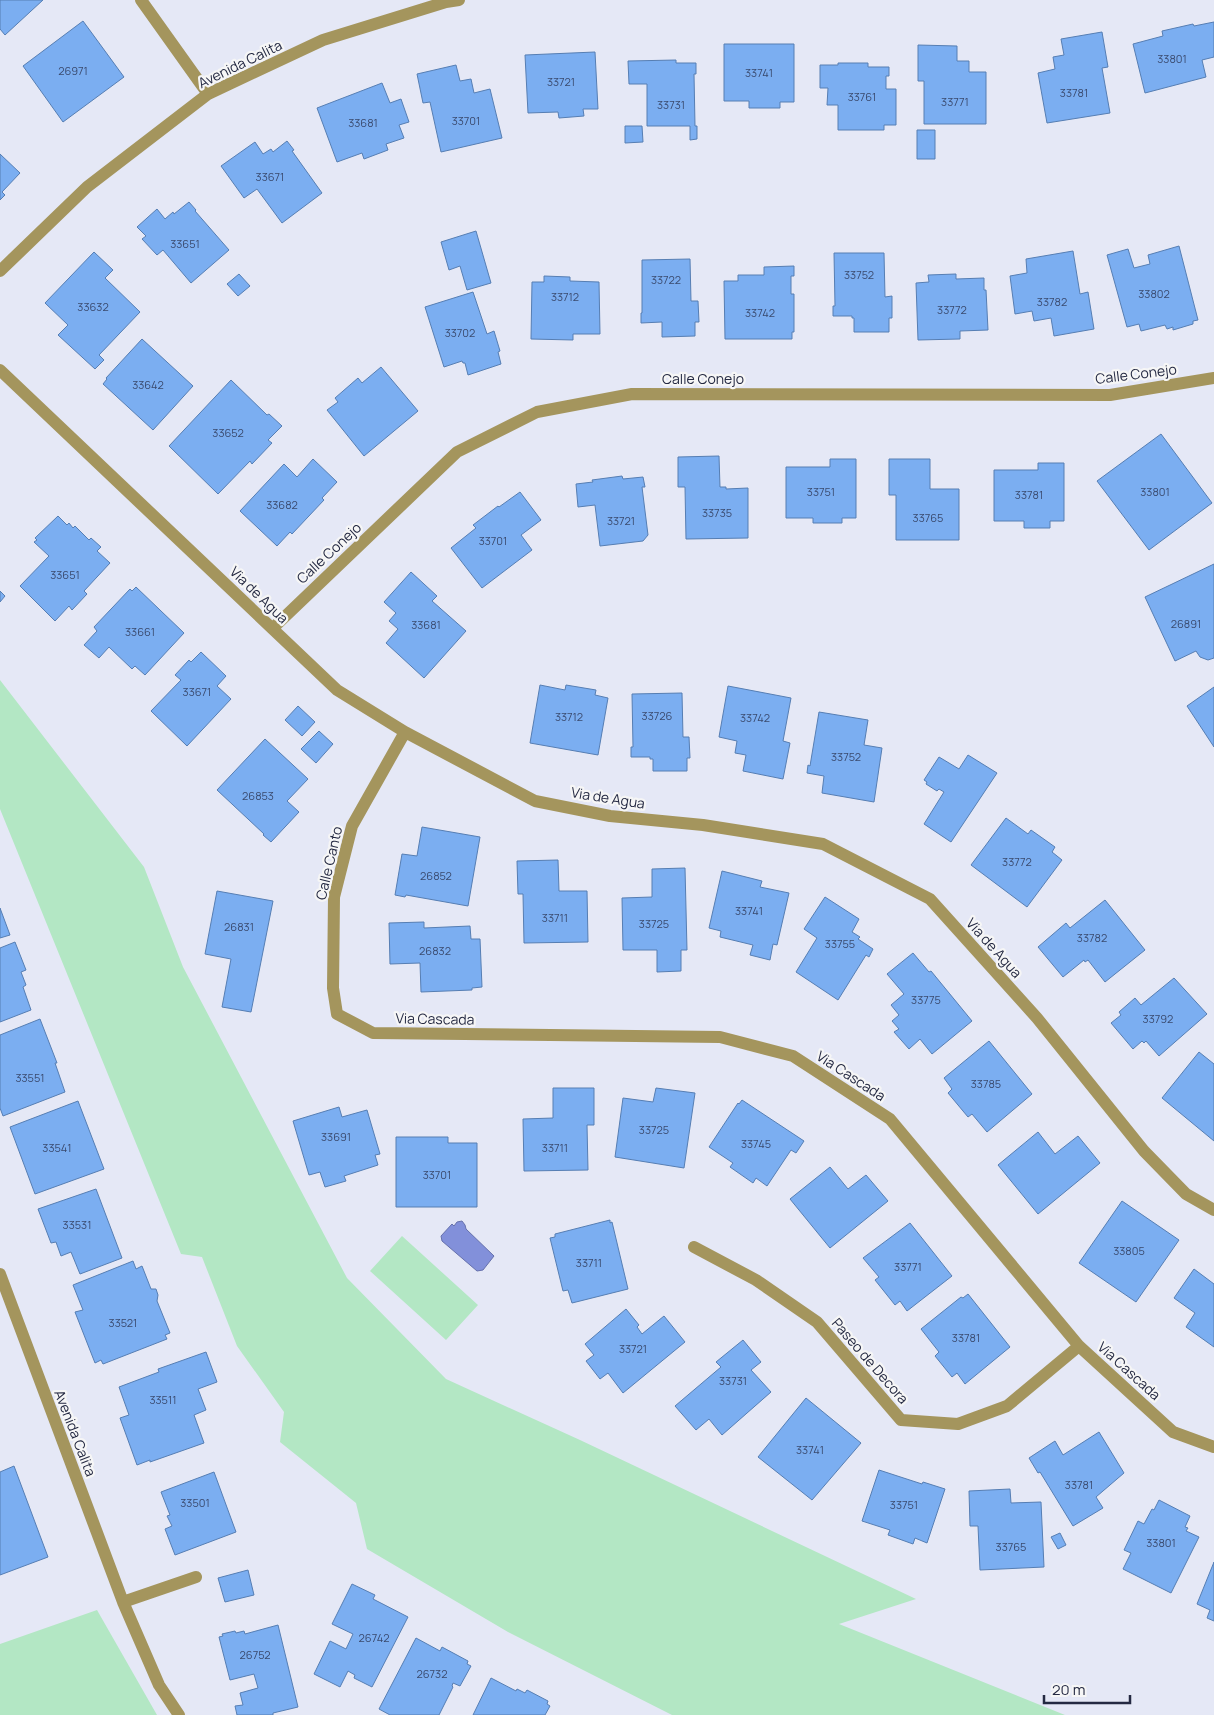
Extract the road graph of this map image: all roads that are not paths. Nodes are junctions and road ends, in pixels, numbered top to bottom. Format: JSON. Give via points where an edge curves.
{"nodes":[{"id":1,"x":141,"y":0,"type":"edge"},
{"id":2,"x":459,"y":0,"type":"edge"},
{"id":3,"x":208,"y":94,"type":"junction"},
{"id":4,"x":0,"y":271,"type":"edge"},
{"id":5,"x":0,"y":370,"type":"edge"},
{"id":6,"x":1214,"y":378,"type":"edge"},
{"id":7,"x":272,"y":628,"type":"junction"},
{"id":8,"x":405,"y":732,"type":"junction"},
{"id":9,"x":337,"y":1014,"type":"joint"},
{"id":10,"x":1214,"y":1210,"type":"edge"},
{"id":11,"x":694,"y":1247,"type":"dead end"},
{"id":12,"x":0,"y":1274,"type":"edge"},
{"id":13,"x":1079,"y":1346,"type":"junction"},
{"id":14,"x":1214,"y":1447,"type":"edge"},
{"id":15,"x":196,"y":1577,"type":"dead end"},
{"id":16,"x":123,"y":1602,"type":"junction"},
{"id":17,"x":179,"y":1715,"type":"edge"}],
"edges":[{"from":1,"to":3,"type":"street"},
{"from":2,"to":3,"type":"street","name":"Avenida Calita","via":[[323,40]]},
{"from":3,"to":4,"type":"street","name":"Avenida Calita","via":[[87,186]]},
{"from":5,"to":7,"type":"street","name":"Via de Agua"},
{"from":6,"to":7,"type":"street","name":"Calle Conejo","via":[[1110,395],[632,394],[537,412],[457,452]]},
{"from":7,"to":8,"type":"street","name":"Via de Agua","via":[[337,690]]},
{"from":8,"to":9,"type":"street","name":"Calle Canto","via":[[352,826],[334,897],[333,988]]},
{"from":8,"to":10,"type":"street","name":"Via de Agua","via":[[535,801],[610,816],[703,825],[823,844],[930,899],[1036,1018],[1144,1151],[1186,1194]]},
{"from":9,"to":13,"type":"street","name":"Via Cascada","via":[[373,1033],[720,1037],[793,1056],[890,1119]]},
{"from":11,"to":13,"type":"street","name":"Paseo de Decora","via":[[756,1280],[817,1322],[901,1420],[958,1424],[1007,1406]]},
{"from":12,"to":16,"type":"street","name":"Avenida Calita"},
{"from":13,"to":14,"type":"street","name":"Via Cascada","via":[[1174,1432]]},
{"from":15,"to":16,"type":"street"},
{"from":16,"to":17,"type":"street","name":"Avenida Calita","via":[[159,1684]]}]}
